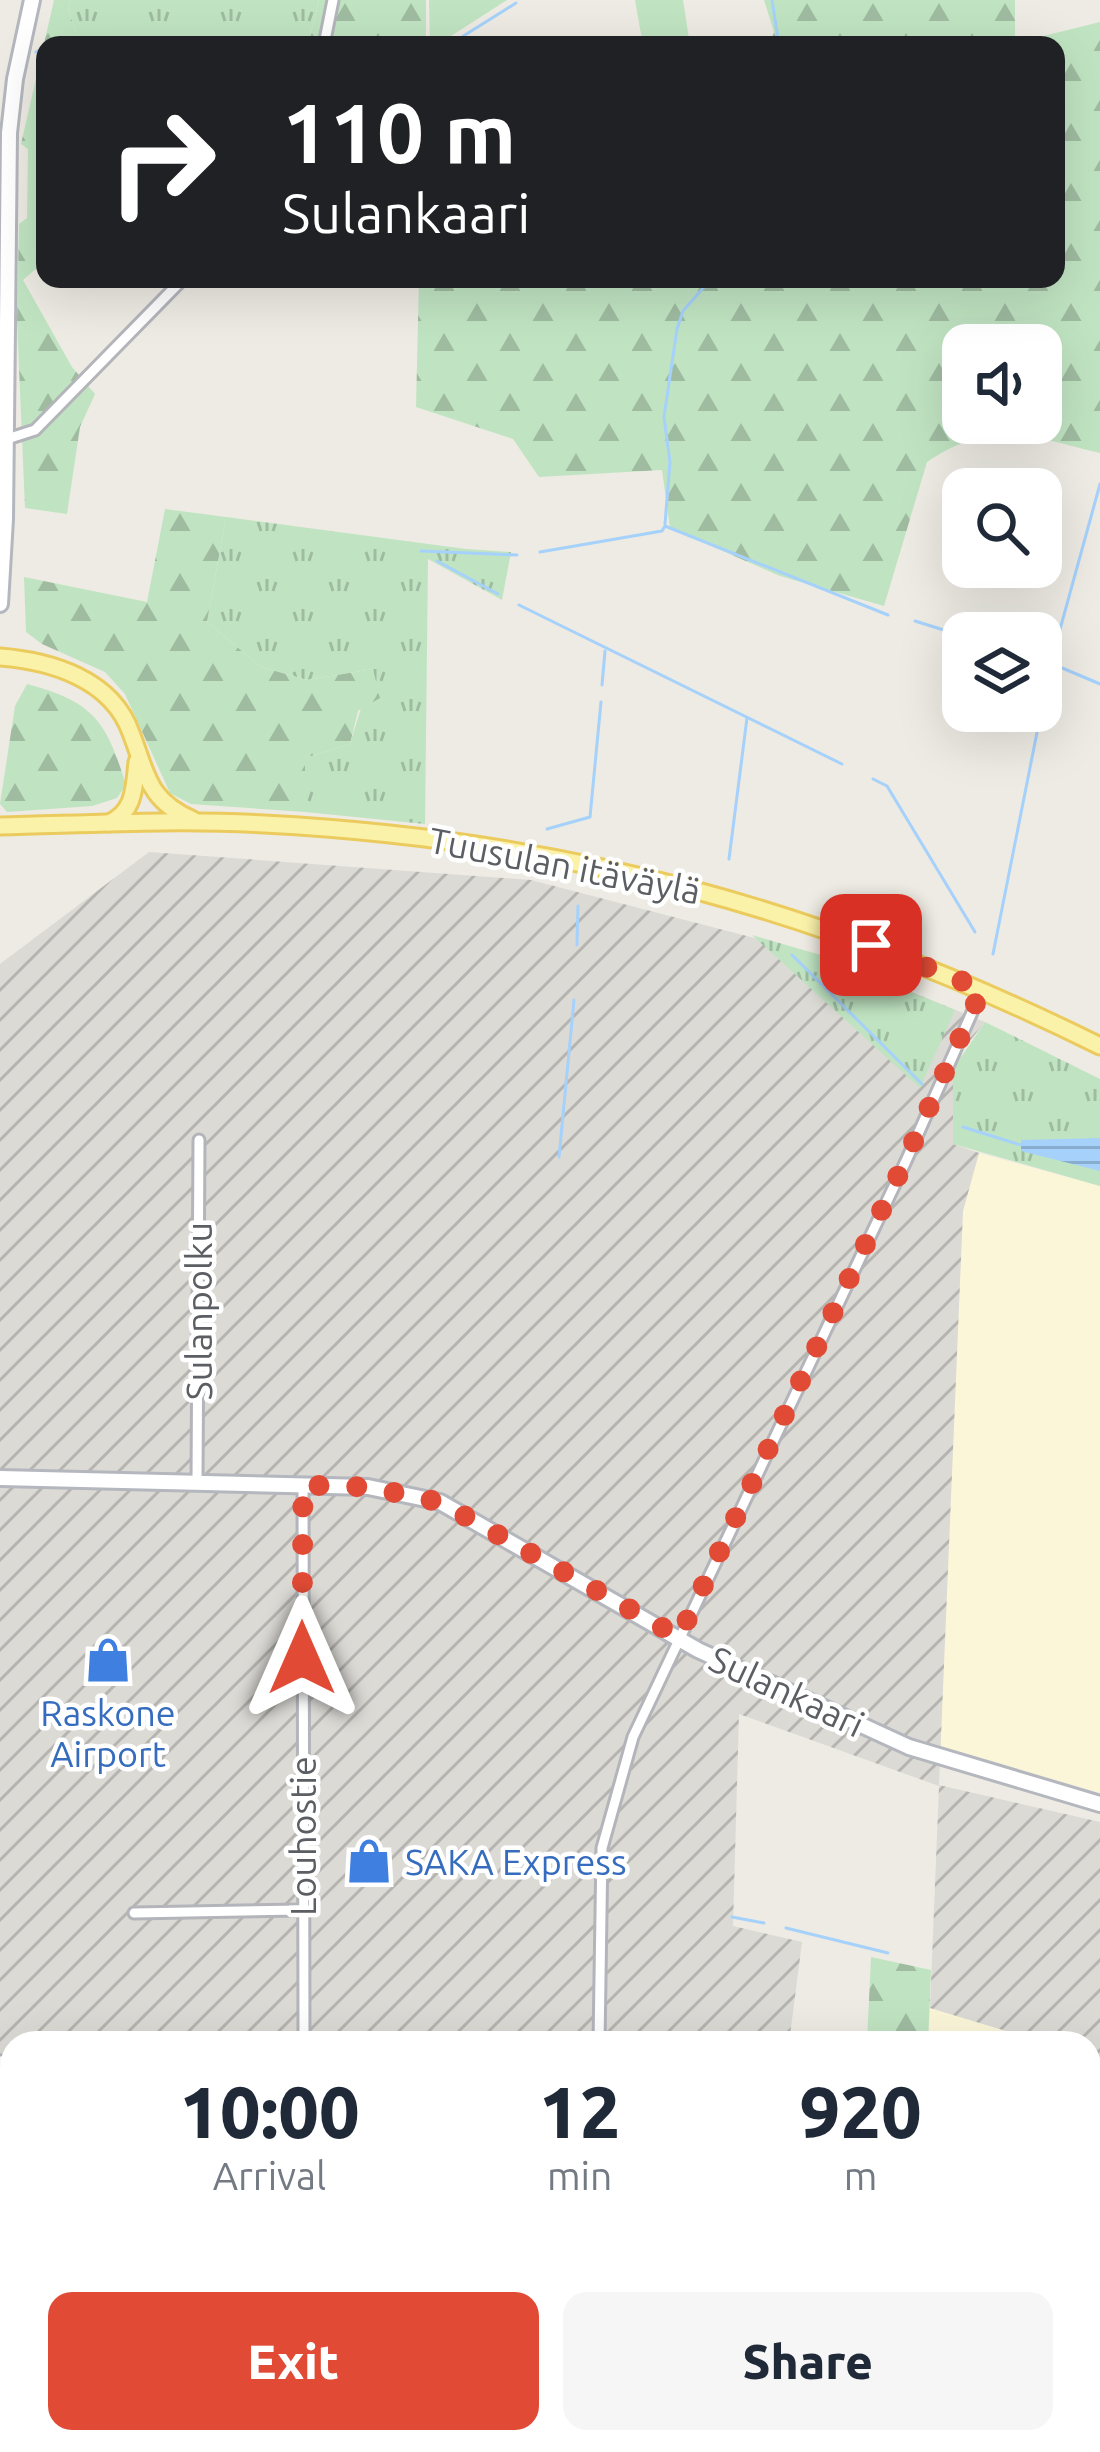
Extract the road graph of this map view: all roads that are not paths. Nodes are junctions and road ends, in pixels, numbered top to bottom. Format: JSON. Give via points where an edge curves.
{"nodes":[{"id":1,"x":32,"y":0,"type":"edge"},
{"id":2,"x":332,"y":0,"type":"edge"},
{"id":3,"x":325,"y":36,"type":"edge"},
{"id":4,"x":3,"y":237,"type":"edge"},
{"id":5,"x":174,"y":288,"type":"edge"},
{"id":6,"x":7,"y":439,"type":"junction"},
{"id":7,"x":0,"y":604,"type":"edge"},
{"id":8,"x":0,"y":657,"type":"edge"},
{"id":9,"x":137,"y":759,"type":"junction"},
{"id":10,"x":199,"y":822,"type":"junction"},
{"id":11,"x":106,"y":824,"type":"junction"},
{"id":12,"x":0,"y":826,"type":"edge"},
{"id":13,"x":982,"y":989,"type":"junction"},
{"id":14,"x":1100,"y":1046,"type":"edge"},
{"id":15,"x":199,"y":1140,"type":"dead end"},
{"id":16,"x":0,"y":1478,"type":"edge"},
{"id":17,"x":197,"y":1483,"type":"junction"},
{"id":18,"x":303,"y":1485,"type":"junction"},
{"id":19,"x":679,"y":1637,"type":"junction"},
{"id":20,"x":1100,"y":1804,"type":"edge"},
{"id":21,"x":302,"y":1910,"type":"junction"},
{"id":22,"x":134,"y":1913,"type":"dead end"},
{"id":23,"x":304,"y":2031,"type":"edge"},
{"id":24,"x":599,"y":2031,"type":"edge"}],
"edges":[{"from":1,"to":4,"type":"street","via":[[9,133]]},
{"from":2,"to":3,"type":"street"},
{"from":4,"to":6,"type":"street"},
{"from":5,"to":6,"type":"street","via":[[35,430]]},
{"from":6,"to":7,"type":"street"},
{"from":8,"to":9,"type":"main road","via":[[50,665],[92,684],[123,718]]},
{"from":9,"to":10,"type":"main road","via":[[158,798]]},
{"from":9,"to":11,"type":"main road","via":[[130,803]]},
{"from":10,"to":11,"type":"main road","name":"Tuusulan itäväylä"},
{"from":10,"to":13,"type":"main road","name":"Tuusulan itäväylä","via":[[376,832],[599,866],[735,898]]},
{"from":11,"to":12,"type":"main road","name":"Tuusulan itäväylä"},
{"from":13,"to":14,"type":"main road","name":"Tuusulan itäväylä"},
{"from":13,"to":19,"type":"street"},
{"from":15,"to":17,"type":"street","name":"Sulanpolku"},
{"from":16,"to":17,"type":"street","name":"Sulankaari"},
{"from":17,"to":18,"type":"street","name":"Sulankaari"},
{"from":18,"to":19,"type":"street","name":"Sulankaari","via":[[368,1487],[440,1502]]},
{"from":18,"to":21,"type":"street","name":"Louhostie"},
{"from":19,"to":20,"type":"street","name":"Sulankaari","via":[[910,1747]]},
{"from":19,"to":24,"type":"street","via":[[632,1737],[602,1848]]},
{"from":21,"to":22,"type":"street"},
{"from":21,"to":23,"type":"street","name":"Louhostie"}]}
